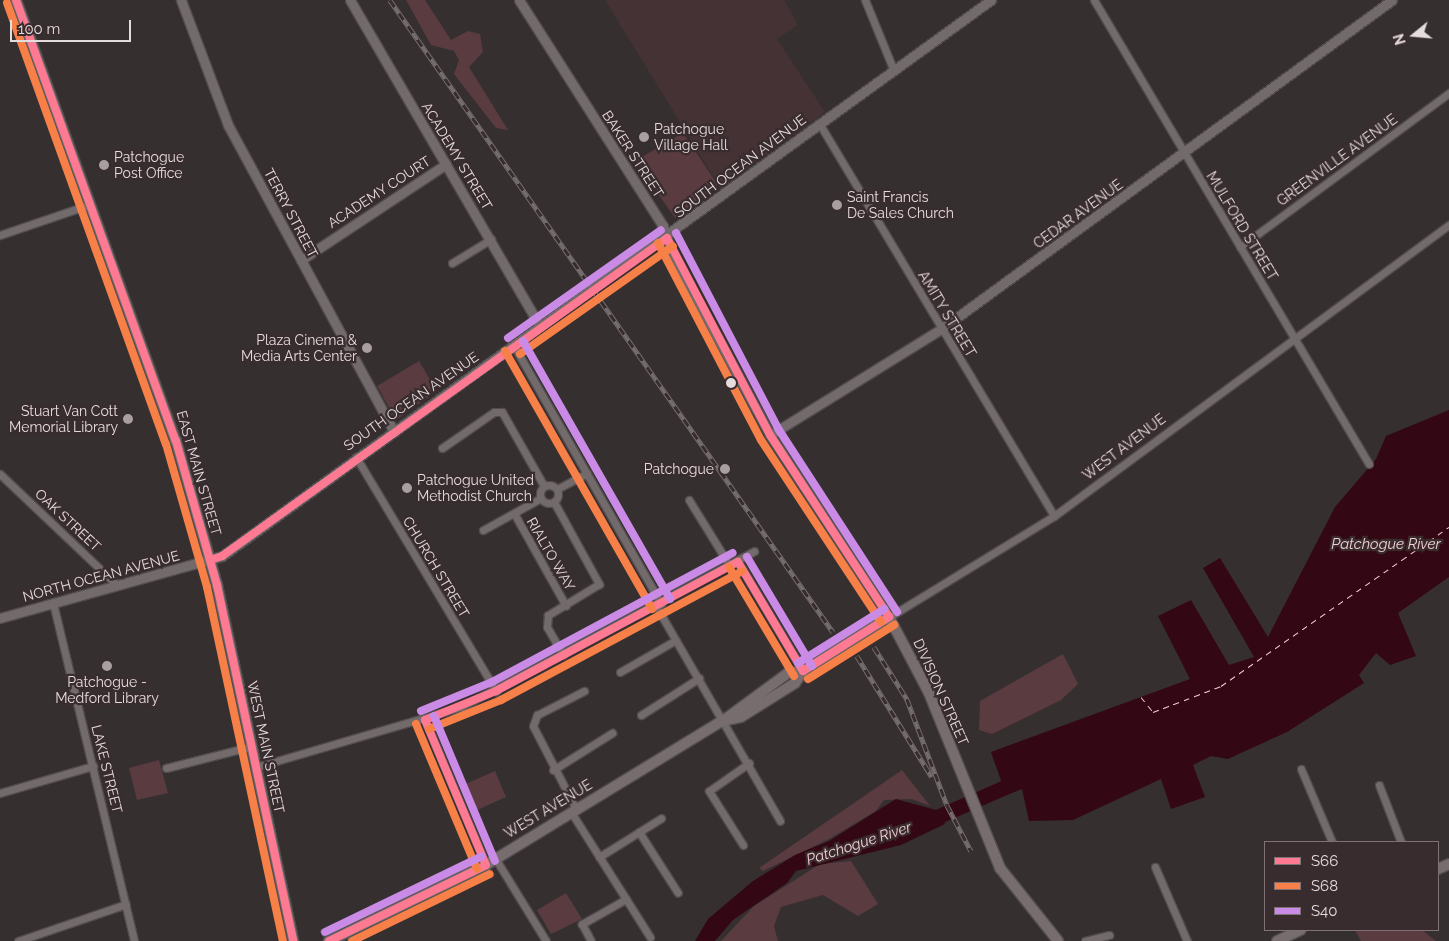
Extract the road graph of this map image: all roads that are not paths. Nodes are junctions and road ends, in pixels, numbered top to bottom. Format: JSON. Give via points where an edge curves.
{"nodes":[{"id":1,"x":16,"y":0,"type":"edge"},
{"id":2,"x":181,"y":0,"type":"edge"},
{"id":3,"x":350,"y":0,"type":"edge"},
{"id":4,"x":519,"y":0,"type":"edge"},
{"id":5,"x":866,"y":0,"type":"edge"},
{"id":6,"x":991,"y":0,"type":"edge"},
{"id":7,"x":1094,"y":0,"type":"edge"},
{"id":8,"x":1392,"y":0,"type":"edge"},
{"id":9,"x":894,"y":71,"type":"junction"},
{"id":10,"x":1449,"y":93,"type":"edge"},
{"id":11,"x":819,"y":124,"type":"junction"},
{"id":12,"x":1185,"y":154,"type":"junction"},
{"id":13,"x":446,"y":164,"type":"junction"},
{"id":14,"x":88,"y":205,"type":"junction"},
{"id":15,"x":1449,"y":225,"type":"edge"},
{"id":16,"x":0,"y":234,"type":"edge"},
{"id":17,"x":667,"y":238,"type":"junction"},
{"id":18,"x":491,"y":239,"type":"junction"},
{"id":19,"x":1240,"y":247,"type":"junction"},
{"id":20,"x":301,"y":260,"type":"junction"},
{"id":21,"x":452,"y":264,"type":"dead end"},
{"id":22,"x":540,"y":326,"type":"junction"},
{"id":23,"x":941,"y":329,"type":"junction"},
{"id":24,"x":1294,"y":338,"type":"junction"},
{"id":25,"x":514,"y":346,"type":"junction"},
{"id":26,"x":394,"y":432,"type":"junction"},
{"id":27,"x":770,"y":435,"type":"junction"},
{"id":28,"x":442,"y":448,"type":"dead end"},
{"id":29,"x":356,"y":457,"type":"junction"},
{"id":30,"x":1369,"y":464,"type":"dead end"},
{"id":31,"x":0,"y":474,"type":"edge"},
{"id":32,"x":587,"y":474,"type":"junction"},
{"id":33,"x":544,"y":486,"type":"junction"},
{"id":34,"x":557,"y":489,"type":"junction"},
{"id":35,"x":541,"y":498,"type":"junction"},
{"id":36,"x":689,"y":500,"type":"dead end"},
{"id":37,"x":554,"y":502,"type":"junction"},
{"id":38,"x":514,"y":515,"type":"junction"},
{"id":39,"x":1054,"y":516,"type":"junction"},
{"id":40,"x":483,"y":530,"type":"dead end"},
{"id":41,"x":754,"y":551,"type":"dead end"},
{"id":42,"x":210,"y":560,"type":"junction"},
{"id":43,"x":738,"y":562,"type":"junction"},
{"id":44,"x":730,"y":566,"type":"junction"},
{"id":45,"x":117,"y":585,"type":"junction"},
{"id":46,"x":53,"y":603,"type":"junction"},
{"id":47,"x":658,"y":605,"type":"junction"},
{"id":48,"x":566,"y":606,"type":"junction"},
{"id":49,"x":890,"y":617,"type":"junction"},
{"id":50,"x":0,"y":618,"type":"edge"},
{"id":51,"x":676,"y":640,"type":"junction"},
{"id":52,"x":563,"y":655,"type":"junction"},
{"id":53,"x":803,"y":671,"type":"junction"},
{"id":54,"x":620,"y":672,"type":"dead end"},
{"id":55,"x":699,"y":678,"type":"junction"},
{"id":56,"x":584,"y":690,"type":"dead end"},
{"id":57,"x":496,"y":691,"type":"junction"},
{"id":58,"x":641,"y":715,"type":"dead end"},
{"id":59,"x":425,"y":720,"type":"junction"},
{"id":60,"x":724,"y":720,"type":"junction"},
{"id":61,"x":612,"y":733,"type":"dead end"},
{"id":62,"x":252,"y":746,"type":"junction"},
{"id":63,"x":749,"y":763,"type":"junction"},
{"id":64,"x":93,"y":766,"type":"junction"},
{"id":65,"x":256,"y":767,"type":"junction"},
{"id":66,"x":166,"y":768,"type":"dead end"},
{"id":67,"x":1301,"y":769,"type":"dead end"},
{"id":68,"x":553,"y":770,"type":"junction"},
{"id":69,"x":1378,"y":785,"type":"dead end"},
{"id":70,"x":0,"y":794,"type":"edge"},
{"id":71,"x":573,"y":810,"type":"junction"},
{"id":72,"x":661,"y":818,"type":"dead end"},
{"id":73,"x":780,"y":821,"type":"dead end"},
{"id":74,"x":639,"y":832,"type":"junction"},
{"id":75,"x":1332,"y":841,"type":"edge"},
{"id":76,"x":1401,"y":841,"type":"edge"},
{"id":77,"x":743,"y":845,"type":"dead end"},
{"id":78,"x":599,"y":857,"type":"junction"},
{"id":79,"x":495,"y":858,"type":"junction"},
{"id":80,"x":486,"y":864,"type":"junction"},
{"id":81,"x":1155,"y":867,"type":"dead end"},
{"id":82,"x":678,"y":893,"type":"dead end"},
{"id":83,"x":626,"y":899,"type":"junction"},
{"id":84,"x":126,"y":904,"type":"junction"},
{"id":85,"x":1300,"y":931,"type":"edge"},
{"id":86,"x":1109,"y":936,"type":"dead end"},
{"id":87,"x":650,"y":937,"type":"dead end"},
{"id":88,"x":334,"y":940,"type":"edge"},
{"id":89,"x":18,"y":941,"type":"edge"},
{"id":90,"x":134,"y":941,"type":"edge"},
{"id":91,"x":293,"y":941,"type":"edge"},
{"id":92,"x":546,"y":941,"type":"edge"},
{"id":93,"x":591,"y":941,"type":"edge"},
{"id":94,"x":1058,"y":941,"type":"edge"},
{"id":95,"x":1085,"y":941,"type":"edge"},
{"id":96,"x":1187,"y":941,"type":"edge"},
{"id":97,"x":1277,"y":941,"type":"edge"}],
"edges":[{"from":1,"to":14,"type":"main road","name":"EAST MAIN STREET"},
{"from":2,"to":20,"type":"street","name":"TERRY STREET","via":[[228,125]]},
{"from":3,"to":13,"type":"street","name":"ACADEMY STREET"},
{"from":4,"to":17,"type":"street","name":"BAKER STREET","via":[[635,180]]},
{"from":5,"to":9,"type":"street"},
{"from":6,"to":9,"type":"street","name":"SOUTH OCEAN AVENUE"},
{"from":7,"to":12,"type":"street","name":"MULFORD STREET"},
{"from":8,"to":12,"type":"street","name":"CEDAR AVENUE"},
{"from":9,"to":11,"type":"street","name":"SOUTH OCEAN AVENUE"},
{"from":10,"to":19,"type":"street","name":"GREENVILLE AVENUE"},
{"from":11,"to":17,"type":"street","name":"SOUTH OCEAN AVENUE"},
{"from":11,"to":23,"type":"street","name":"AMITY STREET"},
{"from":12,"to":19,"type":"street","name":"MULFORD STREET"},
{"from":12,"to":23,"type":"street","name":"CEDAR AVENUE"},
{"from":13,"to":18,"type":"street","name":"ACADEMY STREET"},
{"from":13,"to":20,"type":"street","name":"ACADEMY COURT"},
{"from":14,"to":16,"type":"street"},
{"from":14,"to":42,"type":"main road","name":"EAST MAIN STREET","via":[[162,398]]},
{"from":15,"to":24,"type":"street","name":"WEST AVENUE"},
{"from":17,"to":22,"type":"street","name":"SOUTH OCEAN AVENUE"},
{"from":17,"to":27,"type":"street","name":"BAKER STREET"},
{"from":18,"to":21,"type":"street"},
{"from":18,"to":22,"type":"street","name":"ACADEMY STREET"},
{"from":19,"to":24,"type":"street","name":"MULFORD STREET"},
{"from":20,"to":26,"type":"street","name":"TERRY STREET"},
{"from":22,"to":25,"type":"street","name":"SOUTH OCEAN AVENUE"},
{"from":23,"to":27,"type":"street","name":"CEDAR AVENUE"},
{"from":23,"to":39,"type":"street","name":"AMITY STREET"},
{"from":24,"to":30,"type":"street","name":"MULFORD STREET"},
{"from":24,"to":39,"type":"street","name":"WEST AVENUE"},
{"from":25,"to":26,"type":"street","name":"SOUTH OCEAN AVENUE"},
{"from":25,"to":32,"type":"street"},
{"from":26,"to":29,"type":"street","name":"SOUTH OCEAN AVENUE"},
{"from":27,"to":49,"type":"street","name":"DIVISION STREET"},
{"from":28,"to":33,"type":"street","via":[[494,412],[502,412]]},
{"from":29,"to":42,"type":"street","name":"SOUTH OCEAN AVENUE","via":[[222,556]]},
{"from":29,"to":57,"type":"street","name":"CHURCH STREET"},
{"from":31,"to":45,"type":"street","name":"OAK STREET"},
{"from":32,"to":34,"type":"street"},
{"from":32,"to":47,"type":"street"},
{"from":33,"to":34,"type":"street"},
{"from":33,"to":35,"type":"street"},
{"from":34,"to":37,"type":"street"},
{"from":35,"to":37,"type":"street"},
{"from":35,"to":38,"type":"street"},
{"from":36,"to":44,"type":"street"},
{"from":37,"to":48,"type":"street","via":[[599,584]]},
{"from":38,"to":40,"type":"street"},
{"from":38,"to":48,"type":"street","name":"RIALTO WAY"},
{"from":39,"to":49,"type":"street","name":"WEST AVENUE"},
{"from":41,"to":43,"type":"street"},
{"from":42,"to":45,"type":"street","name":"NORTH OCEAN AVENUE"},
{"from":42,"to":62,"type":"main road","name":"WEST MAIN STREET"},
{"from":43,"to":44,"type":"street"},
{"from":43,"to":53,"type":"street"},
{"from":44,"to":47,"type":"street"},
{"from":45,"to":46,"type":"street","name":"NORTH OCEAN AVENUE"},
{"from":46,"to":50,"type":"street","name":"NORTH OCEAN AVENUE"},
{"from":46,"to":64,"type":"street","name":"LAKE STREET"},
{"from":47,"to":51,"type":"street"},
{"from":47,"to":52,"type":"street"},
{"from":48,"to":52,"type":"street","via":[[546,621]]},
{"from":49,"to":53,"type":"main road","name":"WEST AVENUE"},
{"from":49,"to":94,"type":"main road","name":"DIVISION STREET","via":[[929,693],[1000,868]]},
{"from":51,"to":54,"type":"street"},
{"from":51,"to":55,"type":"street"},
{"from":52,"to":57,"type":"street"},
{"from":53,"to":60,"type":"main road","name":"WEST AVENUE","via":[[788,673]]},
{"from":55,"to":58,"type":"street"},
{"from":55,"to":60,"type":"street"},
{"from":56,"to":68,"type":"street","via":[[534,720]]},
{"from":57,"to":59,"type":"street"},
{"from":59,"to":65,"type":"street"},
{"from":59,"to":80,"type":"street"},
{"from":60,"to":63,"type":"street"},
{"from":60,"to":71,"type":"main road","name":"WEST AVENUE"},
{"from":61,"to":68,"type":"street"},
{"from":62,"to":65,"type":"main road","name":"WEST MAIN STREET"},
{"from":62,"to":66,"type":"street"},
{"from":63,"to":73,"type":"street"},
{"from":63,"to":77,"type":"street","via":[[709,791]]},
{"from":64,"to":70,"type":"street"},
{"from":64,"to":84,"type":"street","name":"LAKE STREET"},
{"from":65,"to":91,"type":"main road","name":"WEST MAIN STREET"},
{"from":67,"to":75,"type":"street"},
{"from":68,"to":71,"type":"street"},
{"from":69,"to":76,"type":"street"},
{"from":71,"to":78,"type":"street"},
{"from":71,"to":79,"type":"main road","name":"WEST AVENUE"},
{"from":72,"to":74,"type":"street"},
{"from":74,"to":78,"type":"street"},
{"from":74,"to":82,"type":"street"},
{"from":78,"to":83,"type":"street"},
{"from":79,"to":80,"type":"main road","name":"WEST AVENUE"},
{"from":79,"to":92,"type":"street"},
{"from":80,"to":88,"type":"main road","name":"WEST AVENUE"},
{"from":81,"to":96,"type":"street"},
{"from":83,"to":87,"type":"street"},
{"from":83,"to":93,"type":"street","via":[[582,924]]},
{"from":84,"to":89,"type":"street"},
{"from":84,"to":90,"type":"street","name":"LAKE STREET"},
{"from":85,"to":97,"type":"main road"},
{"from":86,"to":95,"type":"street"}]}
